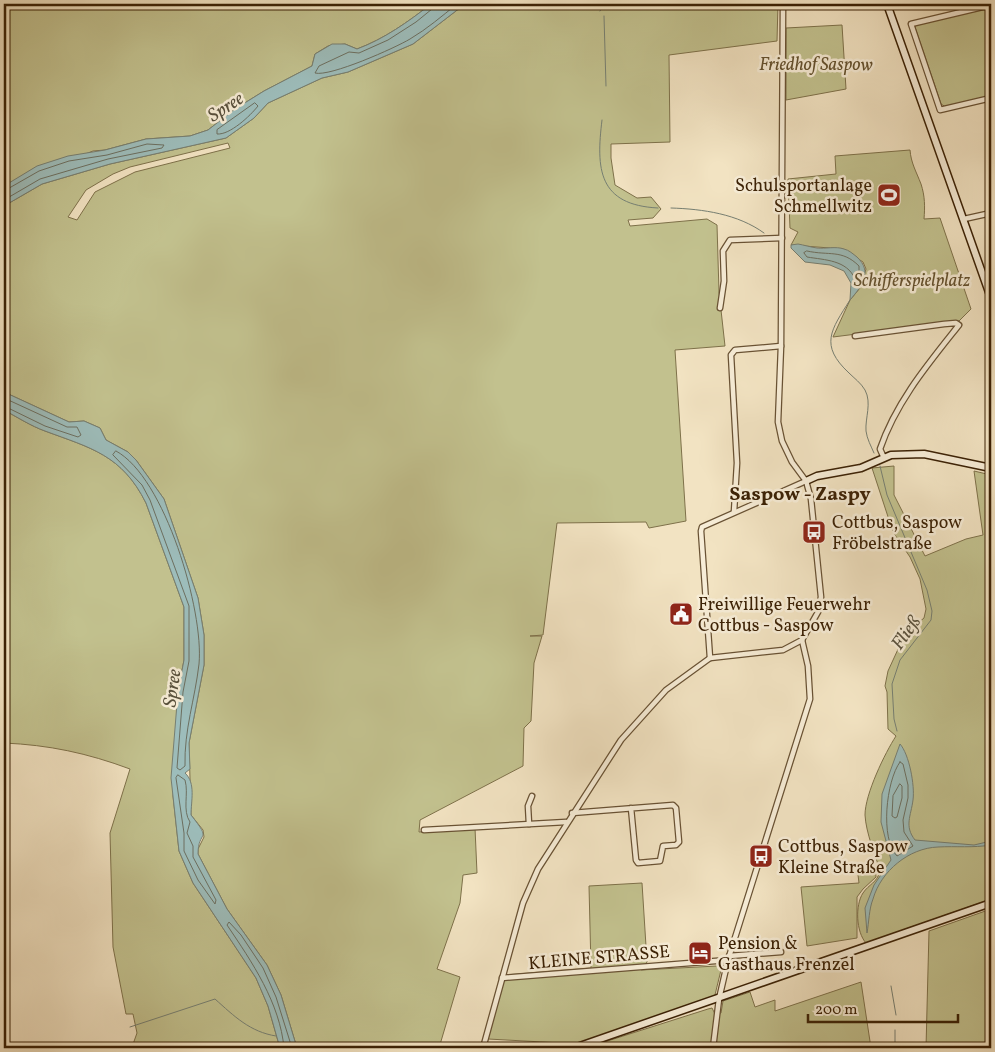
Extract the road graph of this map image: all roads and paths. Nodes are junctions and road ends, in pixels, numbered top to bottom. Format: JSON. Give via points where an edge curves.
{"nodes":[{"id":1,"x":783,"y":4,"type":"edge"},
{"id":2,"x":886,"y":4,"type":"edge"},
{"id":3,"x":991,"y":5,"type":"edge"},
{"id":4,"x":991,"y":98,"type":"edge"},
{"id":5,"x":991,"y":212,"type":"edge"},
{"id":6,"x":964,"y":220,"type":"junction"},
{"id":7,"x":782,"y":238,"type":"junction"},
{"id":8,"x":991,"y":298,"type":"edge"},
{"id":9,"x":720,"y":308,"type":"dead end"},
{"id":10,"x":855,"y":336,"type":"dead end"},
{"id":11,"x":781,"y":346,"type":"junction"},
{"id":12,"x":884,"y":458,"type":"junction"},
{"id":13,"x":991,"y":468,"type":"edge"},
{"id":14,"x":806,"y":481,"type":"junction"},
{"id":15,"x":734,"y":512,"type":"junction"},
{"id":16,"x":802,"y":640,"type":"junction"},
{"id":17,"x":710,"y":658,"type":"junction"},
{"id":18,"x":532,"y":796,"type":"dead end"},
{"id":19,"x":631,"y":808,"type":"junction"},
{"id":20,"x":572,"y":813,"type":"junction"},
{"id":21,"x":566,"y":822,"type":"junction"},
{"id":22,"x":529,"y":824,"type":"junction"},
{"id":23,"x":424,"y":830,"type":"dead end"},
{"id":24,"x":991,"y":903,"type":"edge"},
{"id":25,"x":781,"y":952,"type":"dead end"},
{"id":26,"x":729,"y":958,"type":"junction"},
{"id":27,"x":502,"y":978,"type":"junction"},
{"id":28,"x":719,"y":999,"type":"junction"},
{"id":29,"x":483,"y":1048,"type":"edge"},
{"id":30,"x":574,"y":1048,"type":"edge"},
{"id":31,"x":713,"y":1048,"type":"edge"}],
"edges":[{"from":1,"to":7,"type":"street"},
{"from":2,"to":6,"type":"street"},
{"from":3,"to":4,"type":"street","via":[[911,24],[940,110]]},
{"from":5,"to":6,"type":"street"},
{"from":6,"to":8,"type":"street"},
{"from":7,"to":9,"type":"street","via":[[730,240],[723,251],[724,281]]},
{"from":7,"to":11,"type":"street"},
{"from":10,"to":12,"type":"street","via":[[958,325],[913,384],[888,424],[880,449]]},
{"from":11,"to":14,"type":"street","via":[[778,422],[782,441]]},
{"from":11,"to":15,"type":"street","via":[[735,350],[731,355],[737,462]]},
{"from":12,"to":13,"type":"street","via":[[924,454]]},
{"from":12,"to":14,"type":"street","via":[[861,468]]},
{"from":14,"to":15,"type":"street"},
{"from":14,"to":16,"type":"street","via":[[811,499],[821,597],[818,612]]},
{"from":15,"to":17,"type":"street","via":[[708,522],[700,531]]},
{"from":16,"to":17,"type":"street","via":[[783,650]]},
{"from":16,"to":26,"type":"street","via":[[808,664],[810,699]]},
{"from":17,"to":20,"type":"street","via":[[666,690],[637,721],[612,752]]},
{"from":18,"to":22,"type":"street","via":[[528,806]]},
{"from":19,"to":19,"type":"street","via":[[673,804],[676,808],[678,842],[663,846],[660,861],[638,863],[636,860]]},
{"from":19,"to":20,"type":"street"},
{"from":20,"to":21,"type":"street"},
{"from":21,"to":22,"type":"street"},
{"from":21,"to":27,"type":"street","via":[[538,869],[523,903]]},
{"from":22,"to":23,"type":"street"},
{"from":24,"to":28,"type":"street"},
{"from":25,"to":26,"type":"street","name":"KLEINE STRASSE"},
{"from":26,"to":27,"type":"street","name":"KLEINE STRASSE"},
{"from":26,"to":28,"type":"street"},
{"from":27,"to":29,"type":"street"},
{"from":28,"to":30,"type":"street"},
{"from":28,"to":31,"type":"street"}]}
